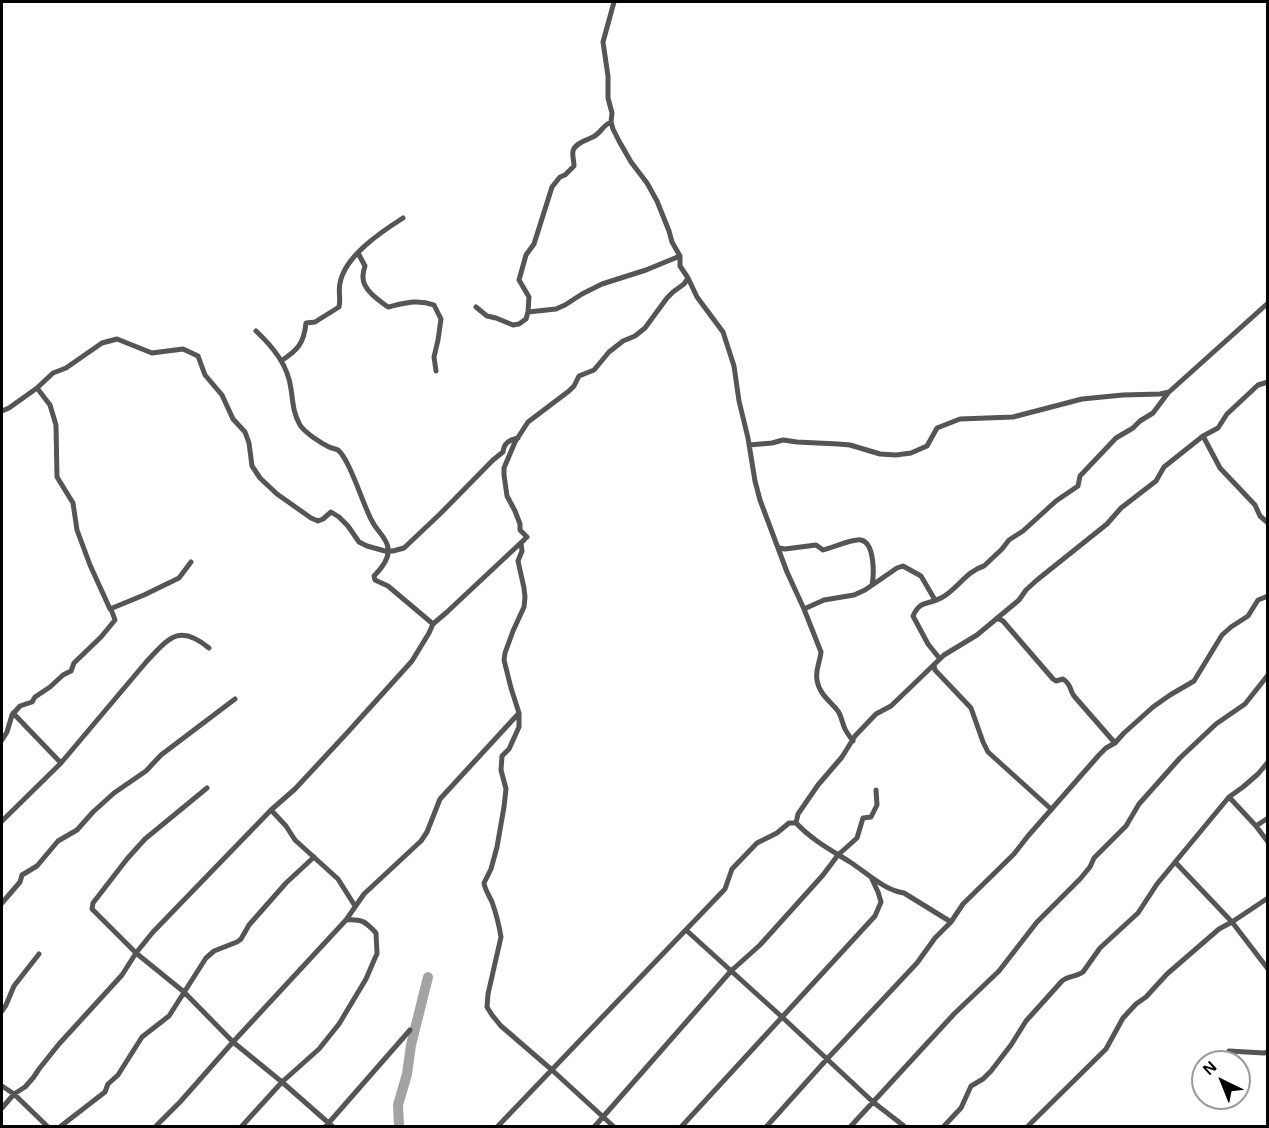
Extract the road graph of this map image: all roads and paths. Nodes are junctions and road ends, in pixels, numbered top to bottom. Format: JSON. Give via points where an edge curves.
{"nodes":[{"id":1,"x":614,"y":2,"type":"edge"},
{"id":2,"x":611,"y":122,"type":"junction"},
{"id":3,"x":403,"y":218,"type":"dead end"},
{"id":4,"x":358,"y":253,"type":"junction"},
{"id":5,"x":680,"y":256,"type":"junction"},
{"id":6,"x":688,"y":278,"type":"junction"},
{"id":7,"x":1268,"y":303,"type":"edge"},
{"id":8,"x":476,"y":307,"type":"dead end"},
{"id":9,"x":528,"y":312,"type":"junction"},
{"id":10,"x":256,"y":331,"type":"dead end"},
{"id":11,"x":281,"y":361,"type":"junction"},
{"id":12,"x":436,"y":371,"type":"dead end"},
{"id":13,"x":1268,"y":382,"type":"edge"},
{"id":14,"x":37,"y":388,"type":"junction"},
{"id":15,"x":1169,"y":392,"type":"junction"},
{"id":16,"x":2,"y":411,"type":"edge"},
{"id":17,"x":1203,"y":436,"type":"junction"},
{"id":18,"x":518,"y":438,"type":"junction"},
{"id":19,"x":749,"y":445,"type":"junction"},
{"id":20,"x":1268,"y":523,"type":"edge"},
{"id":21,"x":527,"y":537,"type":"junction"},
{"id":22,"x":779,"y":548,"type":"junction"},
{"id":23,"x":388,"y":551,"type":"junction"},
{"id":24,"x":191,"y":562,"type":"dead end"},
{"id":25,"x":872,"y":585,"type":"junction"},
{"id":26,"x":1268,"y":596,"type":"edge"},
{"id":27,"x":935,"y":600,"type":"junction"},
{"id":28,"x":111,"y":609,"type":"junction"},
{"id":29,"x":804,"y":609,"type":"junction"},
{"id":30,"x":997,"y":618,"type":"junction"},
{"id":31,"x":433,"y":624,"type":"junction"},
{"id":32,"x":209,"y":648,"type":"dead end"},
{"id":33,"x":940,"y":659,"type":"junction"},
{"id":34,"x":934,"y":665,"type":"junction"},
{"id":35,"x":1268,"y":675,"type":"edge"},
{"id":36,"x":235,"y":699,"type":"dead end"},
{"id":37,"x":14,"y":713,"type":"junction"},
{"id":38,"x":519,"y":713,"type":"junction"},
{"id":39,"x":2,"y":740,"type":"edge"},
{"id":40,"x":853,"y":741,"type":"junction"},
{"id":41,"x":1115,"y":743,"type":"junction"},
{"id":42,"x":1268,"y":762,"type":"edge"},
{"id":43,"x":61,"y":764,"type":"junction"},
{"id":44,"x":207,"y":788,"type":"dead end"},
{"id":45,"x":876,"y":790,"type":"dead end"},
{"id":46,"x":1229,"y":797,"type":"junction"},
{"id":47,"x":1051,"y":809,"type":"junction"},
{"id":48,"x":271,"y":810,"type":"junction"},
{"id":49,"x":1268,"y":818,"type":"edge"},
{"id":50,"x":2,"y":821,"type":"edge"},
{"id":51,"x":796,"y":823,"type":"junction"},
{"id":52,"x":1256,"y":826,"type":"junction"},
{"id":53,"x":1268,"y":842,"type":"edge"},
{"id":54,"x":838,"y":855,"type":"junction"},
{"id":55,"x":314,"y":857,"type":"junction"},
{"id":56,"x":1176,"y":862,"type":"junction"},
{"id":57,"x":871,"y":877,"type":"junction"},
{"id":58,"x":1267,"y":899,"type":"edge"},
{"id":59,"x":2,"y":903,"type":"edge"},
{"id":60,"x":355,"y":906,"type":"junction"},
{"id":61,"x":346,"y":920,"type":"junction"},
{"id":62,"x":951,"y":922,"type":"junction"},
{"id":63,"x":1232,"y":922,"type":"junction"},
{"id":64,"x":686,"y":930,"type":"junction"},
{"id":65,"x":136,"y":953,"type":"junction"},
{"id":66,"x":39,"y":954,"type":"dead end"},
{"id":67,"x":1268,"y":969,"type":"edge"},
{"id":68,"x":731,"y":970,"type":"junction"},
{"id":69,"x":184,"y":992,"type":"junction"},
{"id":70,"x":2,"y":1011,"type":"edge"},
{"id":71,"x":782,"y":1017,"type":"junction"},
{"id":72,"x":410,"y":1030,"type":"dead end"},
{"id":73,"x":233,"y":1042,"type":"junction"},
{"id":74,"x":1268,"y":1052,"type":"edge"},
{"id":75,"x":1251,"y":1053,"type":"edge"},
{"id":76,"x":827,"y":1059,"type":"junction"},
{"id":77,"x":552,"y":1070,"type":"junction"},
{"id":78,"x":282,"y":1082,"type":"junction"},
{"id":79,"x":2,"y":1086,"type":"edge"},
{"id":80,"x":14,"y":1094,"type":"junction"},
{"id":81,"x":873,"y":1102,"type":"junction"},
{"id":82,"x":2,"y":1108,"type":"edge"},
{"id":83,"x":603,"y":1118,"type":"junction"},
{"id":84,"x":329,"y":1125,"type":"edge"},
{"id":85,"x":47,"y":1126,"type":"edge"},
{"id":86,"x":61,"y":1126,"type":"edge"},
{"id":87,"x":156,"y":1126,"type":"edge"},
{"id":88,"x":242,"y":1126,"type":"edge"},
{"id":89,"x":498,"y":1126,"type":"edge"},
{"id":90,"x":595,"y":1126,"type":"edge"},
{"id":91,"x":613,"y":1126,"type":"edge"},
{"id":92,"x":682,"y":1126,"type":"edge"},
{"id":93,"x":767,"y":1126,"type":"edge"},
{"id":94,"x":851,"y":1126,"type":"edge"},
{"id":95,"x":904,"y":1126,"type":"edge"},
{"id":96,"x":944,"y":1126,"type":"edge"},
{"id":97,"x":1028,"y":1126,"type":"edge"}],
"edges":[{"from":1,"to":2,"type":"street","via":[[603,42]]},
{"from":2,"to":5,"type":"street","via":[[657,201]]},
{"from":2,"to":9,"type":"street","via":[[575,148],[574,166],[552,187],[520,278],[529,297]]},
{"from":3,"to":4,"type":"street"},
{"from":4,"to":11,"type":"street","via":[[347,263],[341,278],[339,306],[315,322],[306,323],[303,341]]},
{"from":4,"to":12,"type":"street","via":[[365,266],[365,286],[388,307],[423,301],[434,305],[441,319],[434,357]]},
{"from":5,"to":6,"type":"street","via":[[680,266]]},
{"from":5,"to":9,"type":"street","via":[[602,284],[556,309]]},
{"from":6,"to":18,"type":"street","via":[[645,328],[609,352],[594,370],[579,376],[569,391],[528,422]]},
{"from":6,"to":19,"type":"street","via":[[723,332],[730,351]]},
{"from":7,"to":15,"type":"street"},
{"from":8,"to":9,"type":"street","via":[[487,316],[513,325],[526,319]]},
{"from":10,"to":11,"type":"street"},
{"from":11,"to":23,"type":"street","via":[[301,426],[344,459]]},
{"from":13,"to":17,"type":"street","via":[[1258,385],[1218,428]]},
{"from":14,"to":16,"type":"street"},
{"from":14,"to":23,"type":"street","via":[[53,373],[102,343],[117,339],[152,353],[190,351],[198,356],[205,375],[245,432],[252,466],[276,495],[318,521],[331,512],[359,542]]},
{"from":14,"to":28,"type":"street","via":[[51,405],[56,425],[57,477],[73,503],[77,530]]},
{"from":15,"to":19,"type":"street","via":[[1082,399],[1013,417],[960,419],[937,428],[927,446],[896,455],[838,444],[783,440]]},
{"from":15,"to":27,"type":"street","via":[[1153,413],[1116,438],[1080,476],[1078,486],[1009,540],[984,566]]},
{"from":17,"to":20,"type":"street","via":[[1220,468]]},
{"from":17,"to":30,"type":"street"},
{"from":18,"to":21,"type":"street","via":[[504,475],[507,496],[520,530]]},
{"from":18,"to":23,"type":"street","via":[[507,442],[503,452],[404,548]]},
{"from":19,"to":22,"type":"street","via":[[760,500]]},
{"from":21,"to":31,"type":"street"},
{"from":21,"to":38,"type":"street","via":[[521,543],[518,561],[524,607],[504,660]]},
{"from":22,"to":25,"type":"street","via":[[816,545],[823,550],[861,540],[872,557]]},
{"from":22,"to":29,"type":"street"},
{"from":23,"to":31,"type":"street","via":[[375,580],[388,586]]},
{"from":24,"to":28,"type":"street","via":[[179,578]]},
{"from":25,"to":27,"type":"street","via":[[903,566],[921,576]]},
{"from":25,"to":29,"type":"street","via":[[854,595],[824,600]]},
{"from":26,"to":41,"type":"street","via":[[1258,600],[1248,616],[1222,635],[1194,681],[1153,706]]},
{"from":27,"to":33,"type":"street","via":[[924,603],[913,616]]},
{"from":28,"to":37,"type":"street","via":[[115,620],[71,671]]},
{"from":29,"to":40,"type":"street","via":[[821,652],[818,686],[839,713]]},
{"from":30,"to":33,"type":"street"},
{"from":30,"to":41,"type":"street","via":[[1053,679],[1070,684],[1074,696]]},
{"from":31,"to":48,"type":"street","via":[[412,661]]},
{"from":32,"to":43,"type":"street","via":[[184,634],[161,646]]},
{"from":33,"to":34,"type":"street"},
{"from":34,"to":40,"type":"street","via":[[891,706],[876,714]]},
{"from":34,"to":47,"type":"street","via":[[971,708],[988,752]]},
{"from":35,"to":81,"type":"street","via":[[1245,704],[1216,724],[1180,758],[999,971]]},
{"from":36,"to":59,"type":"street","via":[[114,793],[77,830],[58,841],[37,866],[22,876]]},
{"from":37,"to":39,"type":"street"},
{"from":37,"to":43,"type":"street"},
{"from":38,"to":60,"type":"street","via":[[440,799],[428,832],[412,851]]},
{"from":38,"to":77,"type":"street","via":[[517,735],[502,756],[504,807],[497,847],[484,883],[501,936],[487,1006],[501,1026]]},
{"from":40,"to":51,"type":"street","via":[[818,785]]},
{"from":41,"to":47,"type":"street"},
{"from":42,"to":46,"type":"street"},
{"from":43,"to":50,"type":"street"},
{"from":44,"to":65,"type":"street","via":[[146,839],[92,906],[94,913]]},
{"from":45,"to":54,"type":"street","via":[[871,817],[863,818],[857,838]]},
{"from":46,"to":52,"type":"street"},
{"from":46,"to":56,"type":"street"},
{"from":47,"to":62,"type":"street"},
{"from":48,"to":55,"type":"street"},
{"from":48,"to":65,"type":"street"},
{"from":49,"to":52,"type":"street"},
{"from":51,"to":54,"type":"street"},
{"from":51,"to":64,"type":"street","via":[[789,823],[757,843],[732,869],[724,889]]},
{"from":52,"to":53,"type":"street"},
{"from":54,"to":57,"type":"street"},
{"from":54,"to":68,"type":"street","via":[[769,935]]},
{"from":55,"to":60,"type":"street","via":[[338,879]]},
{"from":55,"to":69,"type":"street","via":[[286,883],[241,939],[206,958]]},
{"from":56,"to":63,"type":"street"},
{"from":56,"to":96,"type":"street","via":[[1138,913],[1100,948],[1083,972],[1062,981],[1030,1016],[991,1071],[971,1086],[961,1108]]},
{"from":57,"to":62,"type":"street"},
{"from":57,"to":71,"type":"street","via":[[881,902],[875,916]]},
{"from":58,"to":63,"type":"street"},
{"from":60,"to":61,"type":"street"},
{"from":61,"to":73,"type":"street"},
{"from":61,"to":78,"type":"street","via":[[365,922],[376,933],[375,958],[339,1024]]},
{"from":62,"to":76,"type":"street"},
{"from":63,"to":67,"type":"street"},
{"from":63,"to":97,"type":"street","via":[[1208,937],[1132,1008],[1106,1049]]},
{"from":64,"to":68,"type":"street"},
{"from":64,"to":77,"type":"street"},
{"from":65,"to":69,"type":"street"},
{"from":65,"to":80,"type":"street","via":[[122,975],[33,1078]]},
{"from":66,"to":70,"type":"street","via":[[14,986]]},
{"from":68,"to":71,"type":"street"},
{"from":68,"to":83,"type":"street"},
{"from":69,"to":73,"type":"street"},
{"from":69,"to":86,"type":"street","via":[[167,1018],[142,1037],[105,1092]]},
{"from":71,"to":76,"type":"street"},
{"from":71,"to":92,"type":"street"},
{"from":72,"to":84,"type":"street"},
{"from":73,"to":78,"type":"street"},
{"from":73,"to":87,"type":"street"},
{"from":74,"to":75,"type":"street"},
{"from":76,"to":81,"type":"street"},
{"from":76,"to":93,"type":"street"},
{"from":77,"to":83,"type":"street"},
{"from":77,"to":89,"type":"street"},
{"from":78,"to":84,"type":"street"},
{"from":78,"to":88,"type":"street"},
{"from":79,"to":80,"type":"street"},
{"from":80,"to":82,"type":"street"},
{"from":80,"to":85,"type":"street"},
{"from":81,"to":94,"type":"street"},
{"from":81,"to":95,"type":"street"},
{"from":83,"to":90,"type":"street"},
{"from":83,"to":91,"type":"street"}]}
